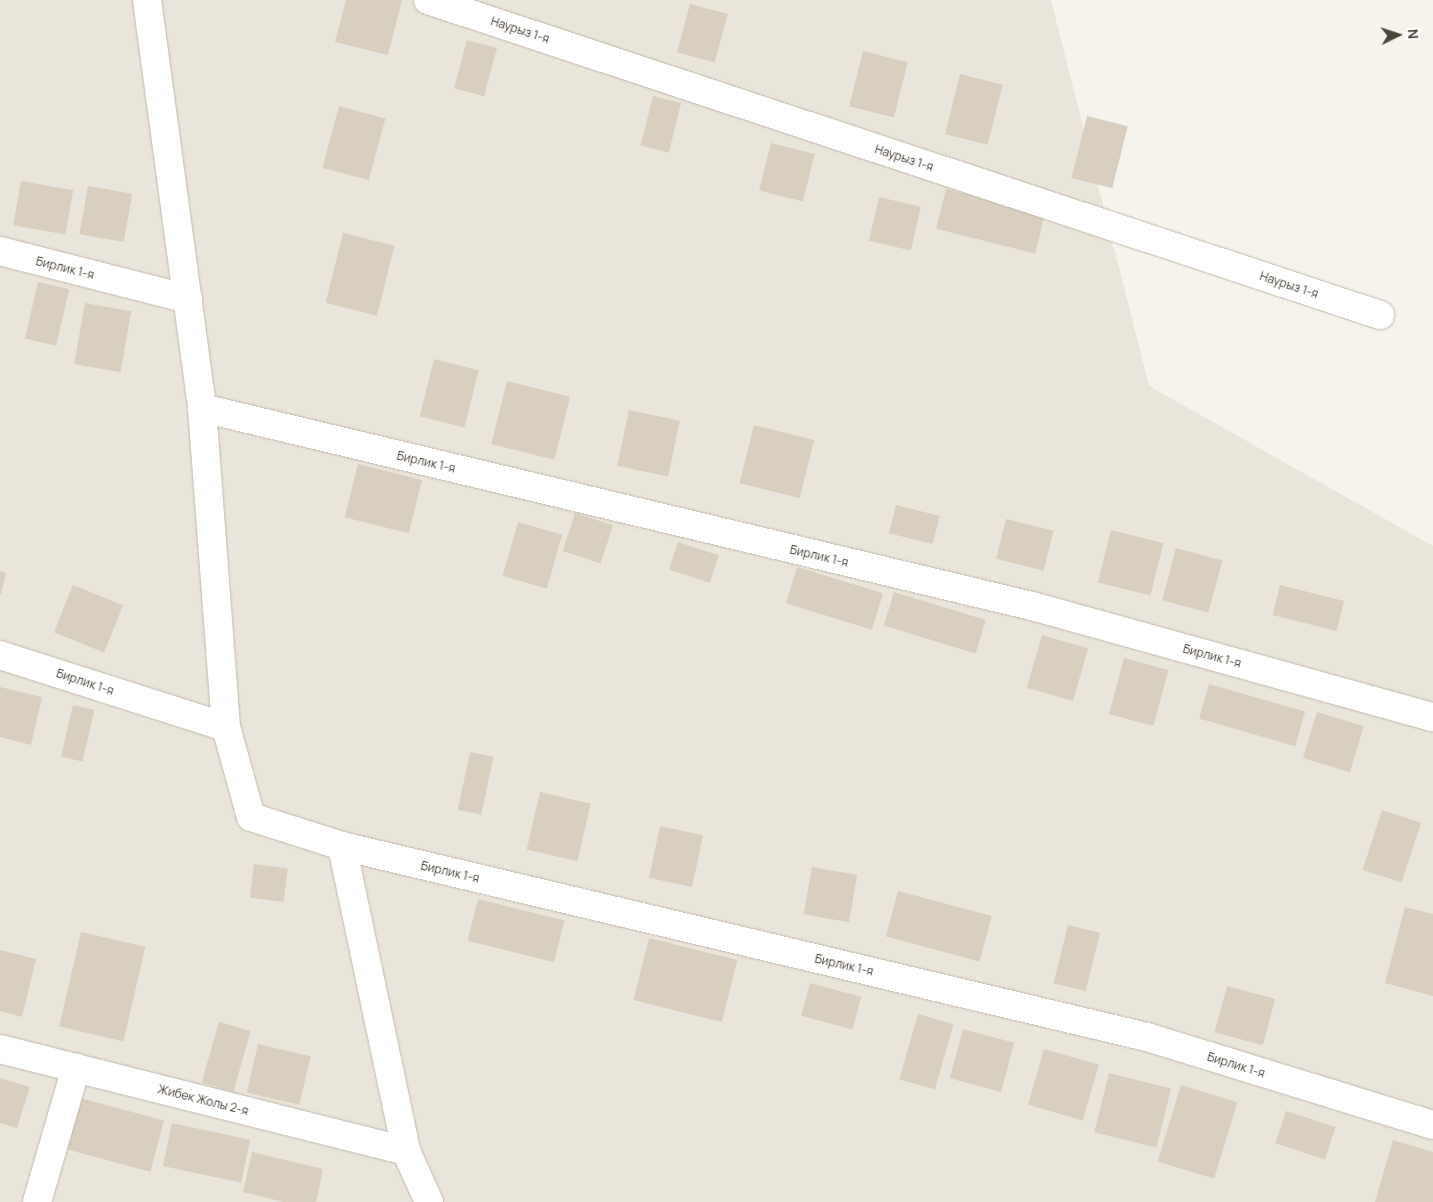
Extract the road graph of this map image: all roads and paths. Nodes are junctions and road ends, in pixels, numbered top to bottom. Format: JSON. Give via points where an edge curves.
{"nodes":[{"id":1,"x":147,"y":0,"type":"edge"},
{"id":2,"x":428,"y":0,"type":"edge"},
{"id":3,"x":0,"y":252,"type":"edge"},
{"id":4,"x":188,"y":299,"type":"junction"},
{"id":5,"x":1380,"y":315,"type":"dead end"},
{"id":6,"x":202,"y":408,"type":"junction"},
{"id":7,"x":0,"y":655,"type":"edge"},
{"id":8,"x":1433,"y":717,"type":"edge"},
{"id":9,"x":226,"y":727,"type":"junction"},
{"id":10,"x":342,"y":846,"type":"junction"},
{"id":11,"x":0,"y":1048,"type":"edge"},
{"id":12,"x":76,"y":1068,"type":"junction"},
{"id":13,"x":1433,"y":1125,"type":"edge"},
{"id":14,"x":406,"y":1151,"type":"junction"},
{"id":15,"x":37,"y":1202,"type":"edge"},
{"id":16,"x":429,"y":1202,"type":"edge"}],
"edges":[{"from":1,"to":4,"type":"street"},
{"from":2,"to":5,"type":"street","name":"Наурыз 1-я"},
{"from":3,"to":4,"type":"street","name":"Бирлик 1-я"},
{"from":4,"to":6,"type":"street"},
{"from":6,"to":8,"type":"street","name":"Бирлик 1-я","via":[[1032,606]]},
{"from":6,"to":9,"type":"street"},
{"from":7,"to":9,"type":"street","name":"Бирлик 1-я"},
{"from":9,"to":10,"type":"street","name":"Бирлик 1-я","via":[[251,817]]},
{"from":10,"to":13,"type":"street","name":"Бирлик 1-я","via":[[1147,1037]]},
{"from":10,"to":14,"type":"street"},
{"from":11,"to":12,"type":"street","name":"Жибек Жолы 2-я"},
{"from":12,"to":14,"type":"street","name":"Жибек Жолы 2-я"},
{"from":12,"to":15,"type":"street"},
{"from":14,"to":16,"type":"street"}]}
